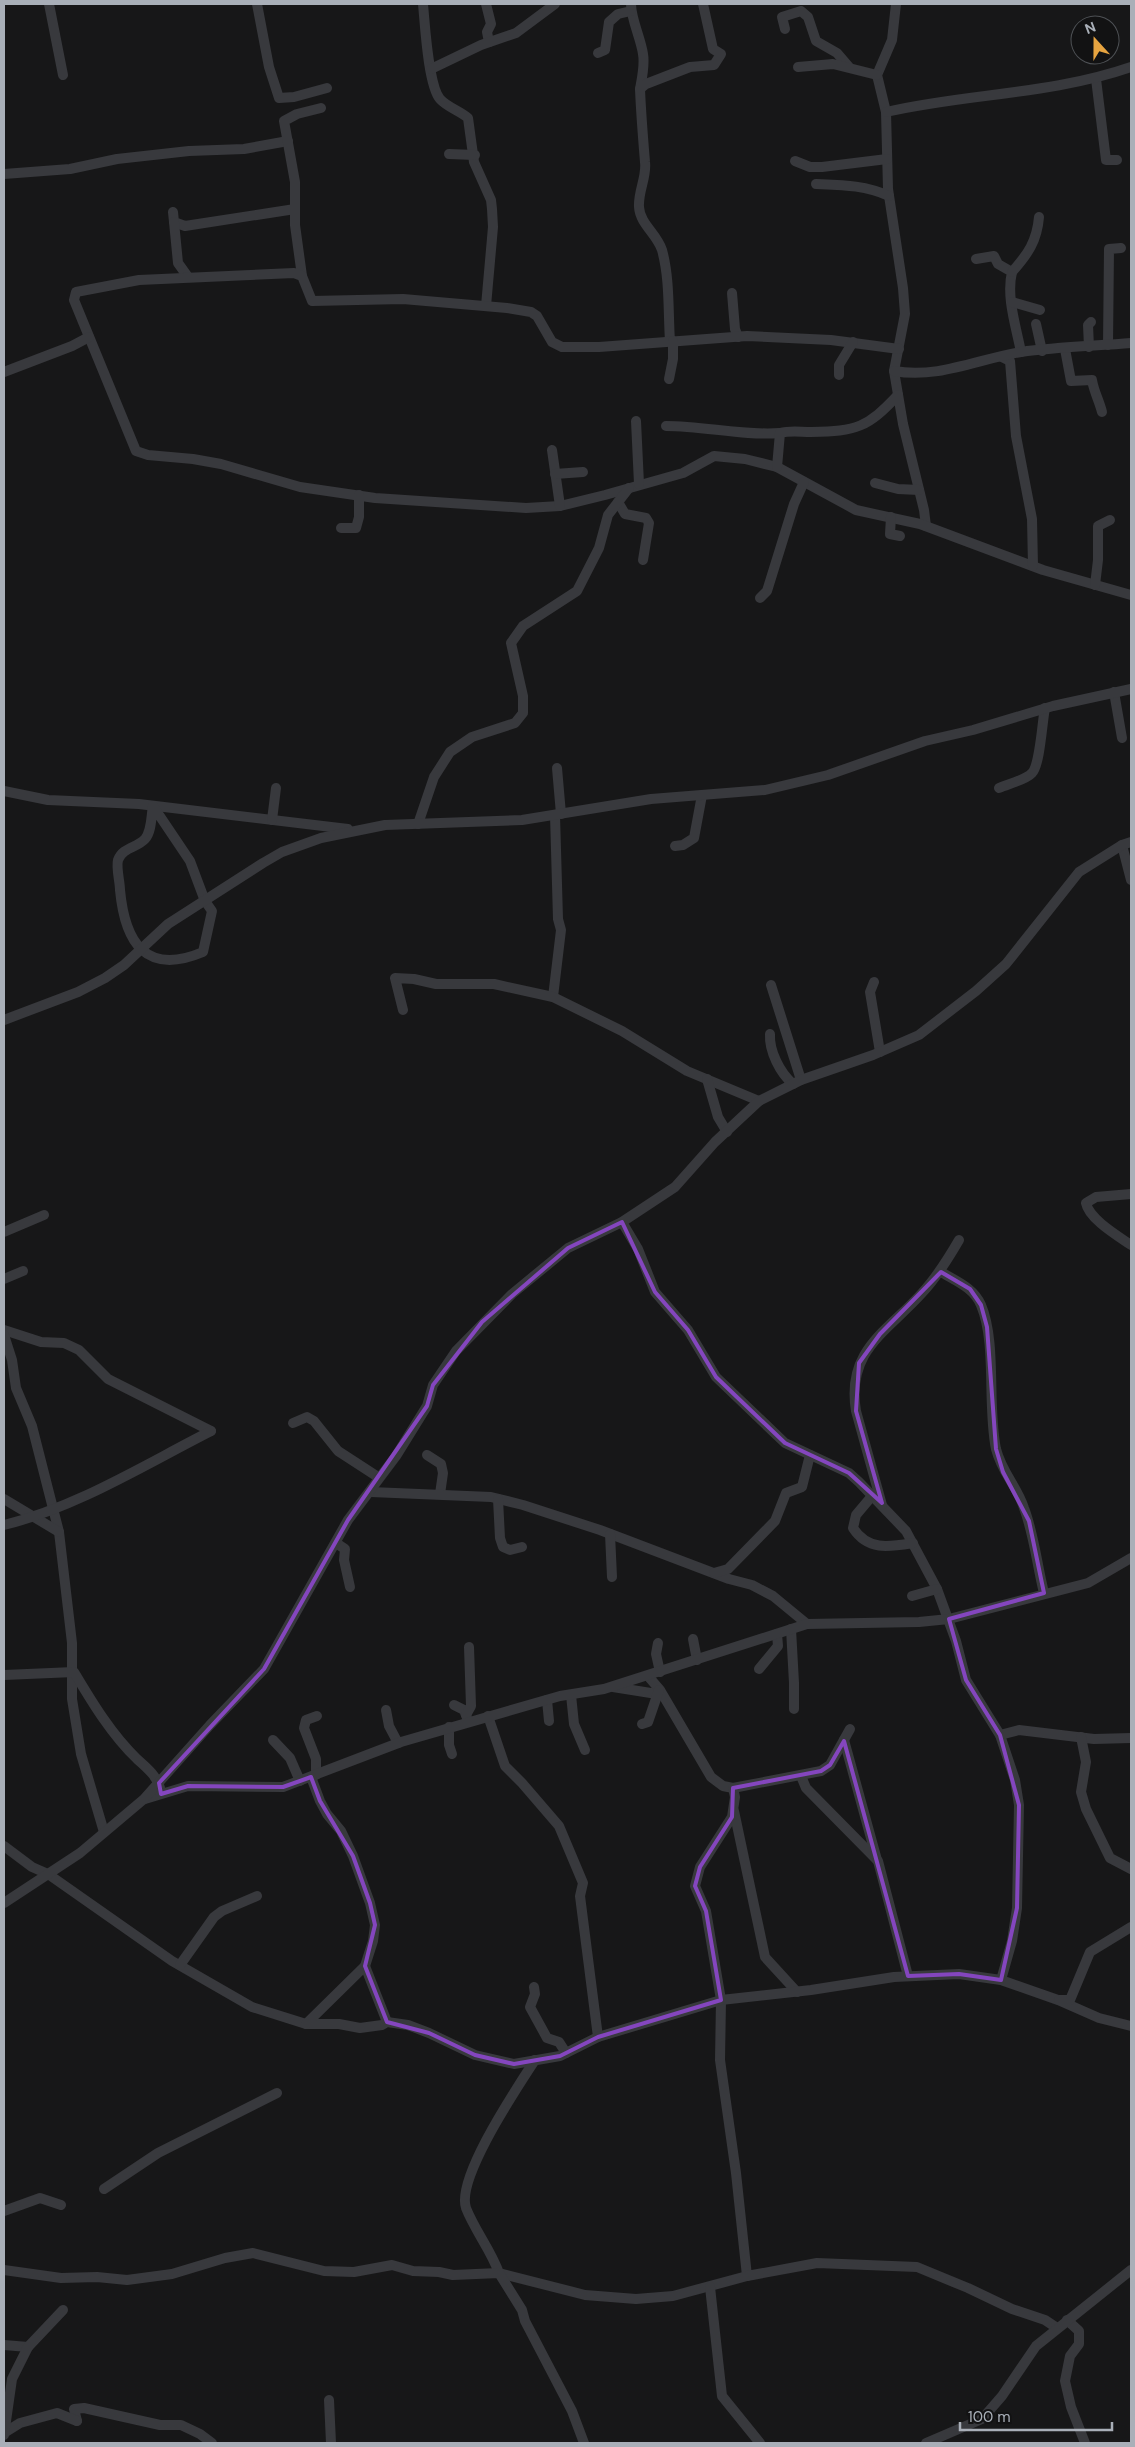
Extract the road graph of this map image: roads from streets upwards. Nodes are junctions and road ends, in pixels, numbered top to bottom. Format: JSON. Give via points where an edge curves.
{"nodes":[{"id":1,"x":49,"y":4,"type":"edge"},
{"id":2,"x":257,"y":4,"type":"edge"},
{"id":3,"x":423,"y":4,"type":"edge"},
{"id":4,"x":486,"y":4,"type":"edge"},
{"id":5,"x":555,"y":4,"type":"edge"},
{"id":6,"x":703,"y":4,"type":"edge"},
{"id":7,"x":896,"y":4,"type":"edge"},
{"id":8,"x":631,"y":7,"type":"edge"},
{"id":9,"x":785,"y":29,"type":"dead end"},
{"id":10,"x":489,"y":42,"type":"junction"},
{"id":11,"x":598,"y":53,"type":"dead end"},
{"id":12,"x":798,"y":67,"type":"dead end"},
{"id":13,"x":850,"y":67,"type":"junction"},
{"id":14,"x":1131,"y":67,"type":"edge"},
{"id":15,"x":431,"y":69,"type":"junction"},
{"id":16,"x":63,"y":75,"type":"dead end"},
{"id":17,"x":877,"y":75,"type":"junction"},
{"id":18,"x":1096,"y":79,"type":"junction"},
{"id":19,"x":327,"y":88,"type":"dead end"},
{"id":20,"x":640,"y":90,"type":"junction"},
{"id":21,"x":321,"y":108,"type":"dead end"},
{"id":22,"x":886,"y":112,"type":"junction"},
{"id":23,"x":288,"y":141,"type":"junction"},
{"id":24,"x":449,"y":154,"type":"dead end"},
{"id":25,"x":475,"y":156,"type":"junction"},
{"id":26,"x":887,"y":159,"type":"junction"},
{"id":27,"x":1117,"y":160,"type":"dead end"},
{"id":28,"x":795,"y":161,"type":"dead end"},
{"id":29,"x":4,"y":174,"type":"edge"},
{"id":30,"x":816,"y":184,"type":"dead end"},
{"id":31,"x":889,"y":196,"type":"junction"},
{"id":32,"x":295,"y":209,"type":"junction"},
{"id":33,"x":1039,"y":217,"type":"dead end"},
{"id":34,"x":1121,"y":248,"type":"dead end"},
{"id":35,"x":976,"y":259,"type":"dead end"},
{"id":36,"x":1012,"y":272,"type":"junction"},
{"id":37,"x":302,"y":276,"type":"junction"},
{"id":38,"x":188,"y":278,"type":"junction"},
{"id":39,"x":732,"y":293,"type":"dead end"},
{"id":40,"x":1012,"y":302,"type":"junction"},
{"id":41,"x":486,"y":306,"type":"junction"},
{"id":42,"x":1040,"y":310,"type":"dead end"},
{"id":43,"x":1091,"y":322,"type":"dead end"},
{"id":44,"x":1036,"y":324,"type":"dead end"},
{"id":45,"x":89,"y":337,"type":"junction"},
{"id":46,"x":738,"y":337,"type":"junction"},
{"id":47,"x":671,"y":341,"type":"junction"},
{"id":48,"x":853,"y":342,"type":"junction"},
{"id":49,"x":1131,"y":343,"type":"edge"},
{"id":50,"x":1108,"y":345,"type":"junction"},
{"id":51,"x":1089,"y":347,"type":"junction"},
{"id":52,"x":899,"y":349,"type":"junction"},
{"id":53,"x":1065,"y":349,"type":"junction"},
{"id":54,"x":1042,"y":350,"type":"junction"},
{"id":55,"x":1021,"y":352,"type":"junction"},
{"id":56,"x":1002,"y":356,"type":"junction"},
{"id":57,"x":894,"y":371,"type":"junction"},
{"id":58,"x":4,"y":372,"type":"edge"},
{"id":59,"x":839,"y":375,"type":"dead end"},
{"id":60,"x":669,"y":379,"type":"dead end"},
{"id":61,"x":898,"y":395,"type":"junction"},
{"id":62,"x":1102,"y":412,"type":"dead end"},
{"id":63,"x":636,"y":421,"type":"dead end"},
{"id":64,"x":666,"y":426,"type":"dead end"},
{"id":65,"x":780,"y":433,"type":"junction"},
{"id":66,"x":552,"y":450,"type":"dead end"},
{"id":67,"x":777,"y":468,"type":"junction"},
{"id":68,"x":583,"y":472,"type":"dead end"},
{"id":69,"x":555,"y":474,"type":"junction"},
{"id":70,"x":804,"y":482,"type":"junction"},
{"id":71,"x":875,"y":483,"type":"dead end"},
{"id":72,"x":639,"y":484,"type":"junction"},
{"id":73,"x":629,"y":488,"type":"junction"},
{"id":74,"x":919,"y":490,"type":"junction"},
{"id":75,"x":359,"y":495,"type":"junction"},
{"id":76,"x":618,"y":502,"type":"junction"},
{"id":77,"x":560,"y":506,"type":"junction"},
{"id":78,"x":891,"y":517,"type":"junction"},
{"id":79,"x":1110,"y":520,"type":"dead end"},
{"id":80,"x":926,"y":526,"type":"junction"},
{"id":81,"x":341,"y":528,"type":"dead end"},
{"id":82,"x":900,"y":536,"type":"dead end"},
{"id":83,"x":643,"y":560,"type":"dead end"},
{"id":84,"x":1033,"y":566,"type":"junction"},
{"id":85,"x":1095,"y":584,"type":"junction"},
{"id":86,"x":1131,"y":595,"type":"edge"},
{"id":87,"x":760,"y":598,"type":"dead end"},
{"id":88,"x":1131,"y":689,"type":"edge"},
{"id":89,"x":1114,"y":692,"type":"junction"},
{"id":90,"x":1045,"y":708,"type":"junction"},
{"id":91,"x":1122,"y":738,"type":"dead end"},
{"id":92,"x":557,"y":768,"type":"dead end"},
{"id":93,"x":276,"y":788,"type":"dead end"},
{"id":94,"x":999,"y":788,"type":"dead end"},
{"id":95,"x":4,"y":791,"type":"edge"},
{"id":96,"x":702,"y":795,"type":"junction"},
{"id":97,"x":153,"y":806,"type":"junction"},
{"id":98,"x":558,"y":814,"type":"junction"},
{"id":99,"x":272,"y":820,"type":"junction"},
{"id":100,"x":418,"y":824,"type":"junction"},
{"id":101,"x":356,"y":830,"type":"junction"},
{"id":102,"x":1127,"y":843,"type":"edge"},
{"id":103,"x":675,"y":846,"type":"dead end"},
{"id":104,"x":1131,"y":880,"type":"edge"},
{"id":105,"x":205,"y":901,"type":"junction"},
{"id":106,"x":140,"y":949,"type":"junction"},
{"id":107,"x":874,"y":982,"type":"dead end"},
{"id":108,"x":771,"y":985,"type":"dead end"},
{"id":109,"x":553,"y":998,"type":"junction"},
{"id":110,"x":403,"y":1010,"type":"dead end"},
{"id":111,"x":4,"y":1020,"type":"edge"},
{"id":112,"x":770,"y":1034,"type":"dead end"},
{"id":113,"x":880,"y":1052,"type":"junction"},
{"id":114,"x":707,"y":1080,"type":"junction"},
{"id":115,"x":797,"y":1082,"type":"junction"},
{"id":116,"x":759,"y":1101,"type":"junction"},
{"id":117,"x":727,"y":1132,"type":"junction"},
{"id":118,"x":1131,"y":1194,"type":"edge"},
{"id":119,"x":44,"y":1215,"type":"dead end"},
{"id":120,"x":622,"y":1222,"type":"junction"},
{"id":121,"x":4,"y":1232,"type":"edge"},
{"id":122,"x":959,"y":1240,"type":"dead end"},
{"id":123,"x":1131,"y":1245,"type":"edge"},
{"id":124,"x":23,"y":1271,"type":"dead end"},
{"id":125,"x":941,"y":1272,"type":"junction"},
{"id":126,"x":4,"y":1279,"type":"edge"},
{"id":127,"x":4,"y":1330,"type":"edge"},
{"id":128,"x":4,"y":1335,"type":"edge"},
{"id":129,"x":292,"y":1423,"type":"dead end"},
{"id":130,"x":427,"y":1455,"type":"dead end"},
{"id":131,"x":810,"y":1455,"type":"junction"},
{"id":132,"x":378,"y":1477,"type":"junction"},
{"id":133,"x":371,"y":1492,"type":"junction"},
{"id":134,"x":440,"y":1494,"type":"junction"},
{"id":135,"x":872,"y":1496,"type":"junction"},
{"id":136,"x":4,"y":1499,"type":"edge"},
{"id":137,"x":498,"y":1499,"type":"junction"},
{"id":138,"x":882,"y":1506,"type":"junction"},
{"id":139,"x":53,"y":1508,"type":"junction"},
{"id":140,"x":34,"y":1518,"type":"junction"},
{"id":141,"x":4,"y":1525,"type":"edge"},
{"id":142,"x":59,"y":1532,"type":"junction"},
{"id":143,"x":610,"y":1534,"type":"junction"},
{"id":144,"x":336,"y":1543,"type":"junction"},
{"id":145,"x":913,"y":1543,"type":"junction"},
{"id":146,"x":522,"y":1547,"type":"dead end"},
{"id":147,"x":1131,"y":1558,"type":"edge"},
{"id":148,"x":714,"y":1573,"type":"junction"},
{"id":149,"x":612,"y":1577,"type":"dead end"},
{"id":150,"x":350,"y":1587,"type":"dead end"},
{"id":151,"x":937,"y":1589,"type":"junction"},
{"id":152,"x":1044,"y":1593,"type":"junction"},
{"id":153,"x":912,"y":1596,"type":"dead end"},
{"id":154,"x":949,"y":1619,"type":"junction"},
{"id":155,"x":807,"y":1624,"type":"junction"},
{"id":156,"x":791,"y":1629,"type":"junction"},
{"id":157,"x":778,"y":1634,"type":"junction"},
{"id":158,"x":693,"y":1639,"type":"dead end"},
{"id":159,"x":658,"y":1643,"type":"dead end"},
{"id":160,"x":469,"y":1646,"type":"dead end"},
{"id":161,"x":697,"y":1660,"type":"junction"},
{"id":162,"x":758,"y":1669,"type":"dead end"},
{"id":163,"x":74,"y":1672,"type":"junction"},
{"id":164,"x":660,"y":1672,"type":"junction"},
{"id":165,"x":4,"y":1675,"type":"edge"},
{"id":166,"x":648,"y":1676,"type":"junction"},
{"id":167,"x":612,"y":1687,"type":"junction"},
{"id":168,"x":658,"y":1691,"type":"junction"},
{"id":169,"x":570,"y":1695,"type":"junction"},
{"id":170,"x":547,"y":1700,"type":"junction"},
{"id":171,"x":454,"y":1705,"type":"dead end"},
{"id":172,"x":794,"y":1709,"type":"dead end"},
{"id":173,"x":386,"y":1710,"type":"dead end"},
{"id":174,"x":317,"y":1716,"type":"dead end"},
{"id":175,"x":488,"y":1716,"type":"junction"},
{"id":176,"x":467,"y":1718,"type":"junction"},
{"id":177,"x":549,"y":1721,"type":"dead end"},
{"id":178,"x":642,"y":1724,"type":"dead end"},
{"id":179,"x":449,"y":1727,"type":"junction"},
{"id":180,"x":850,"y":1729,"type":"dead end"},
{"id":181,"x":1000,"y":1735,"type":"junction"},
{"id":182,"x":1082,"y":1737,"type":"junction"},
{"id":183,"x":1131,"y":1738,"type":"edge"},
{"id":184,"x":273,"y":1740,"type":"dead end"},
{"id":185,"x":844,"y":1740,"type":"junction"},
{"id":186,"x":398,"y":1743,"type":"junction"},
{"id":187,"x":585,"y":1750,"type":"dead end"},
{"id":188,"x":452,"y":1754,"type":"dead end"},
{"id":189,"x":850,"y":1762,"type":"junction"},
{"id":190,"x":830,"y":1765,"type":"junction"},
{"id":191,"x":314,"y":1776,"type":"junction"},
{"id":192,"x":801,"y":1776,"type":"junction"},
{"id":193,"x":300,"y":1781,"type":"junction"},
{"id":194,"x":158,"y":1783,"type":"junction"},
{"id":195,"x":732,"y":1788,"type":"junction"},
{"id":196,"x":161,"y":1794,"type":"junction"},
{"id":197,"x":144,"y":1799,"type":"junction"},
{"id":198,"x":733,"y":1807,"type":"junction"},
{"id":199,"x":104,"y":1832,"type":"junction"},
{"id":200,"x":4,"y":1846,"type":"edge"},
{"id":201,"x":878,"y":1861,"type":"junction"},
{"id":202,"x":1131,"y":1869,"type":"edge"},
{"id":203,"x":48,"y":1874,"type":"junction"},
{"id":204,"x":257,"y":1896,"type":"dead end"},
{"id":205,"x":4,"y":1902,"type":"edge"},
{"id":206,"x":1131,"y":1926,"type":"edge"},
{"id":207,"x":180,"y":1965,"type":"junction"},
{"id":208,"x":365,"y":1966,"type":"junction"},
{"id":209,"x":908,"y":1976,"type":"junction"},
{"id":210,"x":1001,"y":1980,"type":"junction"},
{"id":211,"x":534,"y":1986,"type":"dead end"},
{"id":212,"x":797,"y":1992,"type":"junction"},
{"id":213,"x":721,"y":2000,"type":"junction"},
{"id":214,"x":1058,"y":2000,"type":"junction"},
{"id":215,"x":387,"y":2022,"type":"junction"},
{"id":216,"x":306,"y":2024,"type":"junction"},
{"id":217,"x":1131,"y":2026,"type":"edge"},
{"id":218,"x":598,"y":2037,"type":"junction"},
{"id":219,"x":566,"y":2053,"type":"junction"},
{"id":220,"x":535,"y":2060,"type":"junction"},
{"id":221,"x":278,"y":2093,"type":"dead end"},
{"id":222,"x":104,"y":2189,"type":"dead end"},
{"id":223,"x":61,"y":2204,"type":"dead end"},
{"id":224,"x":4,"y":2211,"type":"edge"},
{"id":225,"x":4,"y":2270,"type":"edge"},
{"id":226,"x":1131,"y":2270,"type":"edge"},
{"id":227,"x":499,"y":2273,"type":"junction"},
{"id":228,"x":747,"y":2276,"type":"junction"},
{"id":229,"x":710,"y":2287,"type":"junction"},
{"id":230,"x":62,"y":2310,"type":"dead end"},
{"id":231,"x":1067,"y":2320,"type":"junction"},
{"id":232,"x":1057,"y":2328,"type":"junction"},
{"id":233,"x":4,"y":2345,"type":"edge"},
{"id":234,"x":28,"y":2347,"type":"junction"},
{"id":235,"x":329,"y":2400,"type":"dead end"},
{"id":236,"x":4,"y":2434,"type":"edge"},
{"id":237,"x":212,"y":2443,"type":"edge"},
{"id":238,"x":331,"y":2443,"type":"edge"},
{"id":239,"x":584,"y":2443,"type":"edge"},
{"id":240,"x":760,"y":2443,"type":"edge"},
{"id":241,"x":926,"y":2443,"type":"edge"},
{"id":242,"x":1085,"y":2443,"type":"edge"}],
"edges":[{"from":1,"to":16,"type":"street"},
{"from":2,"to":19,"type":"street","via":[[269,67],[279,98]]},
{"from":3,"to":15,"type":"street"},
{"from":4,"to":10,"type":"street","via":[[491,24],[487,32]]},
{"from":5,"to":10,"type":"street","via":[[516,33]]},
{"from":6,"to":20,"type":"street","via":[[713,48],[721,54],[714,65],[690,67],[646,84]]},
{"from":7,"to":17,"type":"street","via":[[892,40]]},
{"from":8,"to":11,"type":"street","via":[[609,22],[605,50]]},
{"from":8,"to":20,"type":"street","via":[[643,53]]},
{"from":9,"to":13,"type":"street","via":[[782,16],[801,12],[808,18],[816,41],[837,53]]},
{"from":10,"to":15,"type":"street"},
{"from":12,"to":13,"type":"street","via":[[833,64]]},
{"from":13,"to":17,"type":"street"},
{"from":14,"to":18,"type":"street"},
{"from":15,"to":25,"type":"street","via":[[434,87],[441,100],[468,118]]},
{"from":17,"to":22,"type":"street"},
{"from":18,"to":22,"type":"street"},
{"from":18,"to":27,"type":"street","via":[[1106,160]]},
{"from":20,"to":47,"type":"street","via":[[646,163],[639,208],[662,250]]},
{"from":21,"to":23,"type":"street","via":[[284,121]]},
{"from":22,"to":26,"type":"street"},
{"from":23,"to":29,"type":"street","via":[[244,149],[189,151],[117,159],[70,169]]},
{"from":23,"to":32,"type":"street","via":[[295,182]]},
{"from":24,"to":25,"type":"street"},
{"from":25,"to":41,"type":"street","via":[[476,168],[492,208]]},
{"from":26,"to":28,"type":"street","via":[[822,168]]},
{"from":26,"to":31,"type":"street"},
{"from":30,"to":31,"type":"street","via":[[848,184],[874,189]]},
{"from":31,"to":52,"type":"street","via":[[905,314]]},
{"from":32,"to":37,"type":"street"},
{"from":32,"to":38,"type":"street","via":[[185,226],[173,217],[178,263]]},
{"from":33,"to":36,"type":"street","via":[[1036,240]]},
{"from":34,"to":50,"type":"street","via":[[1109,249]]},
{"from":35,"to":36,"type":"street","via":[[994,256],[998,264]]},
{"from":36,"to":40,"type":"street"},
{"from":37,"to":38,"type":"street","via":[[274,273]]},
{"from":37,"to":41,"type":"street","via":[[312,301],[384,299]]},
{"from":38,"to":45,"type":"street","via":[[138,280],[76,292],[74,300]]},
{"from":39,"to":46,"type":"street"},
{"from":40,"to":42,"type":"street"},
{"from":40,"to":55,"type":"street"},
{"from":41,"to":47,"type":"street","via":[[531,312],[537,316],[552,342],[562,347]]},
{"from":43,"to":51,"type":"street","via":[[1088,325]]},
{"from":44,"to":54,"type":"street"},
{"from":45,"to":58,"type":"street"},
{"from":45,"to":75,"type":"street","via":[[136,451],[194,459],[300,487]]},
{"from":46,"to":47,"type":"street"},
{"from":46,"to":48,"type":"street"},
{"from":47,"to":60,"type":"street","via":[[673,360]]},
{"from":48,"to":52,"type":"street"},
{"from":48,"to":59,"type":"street","via":[[839,365]]},
{"from":49,"to":50,"type":"street"},
{"from":50,"to":51,"type":"street"},
{"from":51,"to":53,"type":"street"},
{"from":52,"to":57,"type":"street"},
{"from":53,"to":54,"type":"street"},
{"from":53,"to":62,"type":"street","via":[[1072,381],[1092,380]]},
{"from":54,"to":55,"type":"street"},
{"from":55,"to":56,"type":"street"},
{"from":56,"to":57,"type":"street","via":[[946,370],[923,373]]},
{"from":56,"to":84,"type":"street","via":[[1010,361],[1016,436],[1032,519]]},
{"from":57,"to":61,"type":"street"},
{"from":61,"to":65,"type":"street","via":[[862,427]]},
{"from":61,"to":74,"type":"street"},
{"from":63,"to":72,"type":"street"},
{"from":64,"to":65,"type":"street","via":[[758,435]]},
{"from":65,"to":67,"type":"street"},
{"from":66,"to":69,"type":"street"},
{"from":67,"to":70,"type":"street"},
{"from":67,"to":72,"type":"street","via":[[745,459],[714,456],[683,473]]},
{"from":68,"to":69,"type":"street"},
{"from":69,"to":77,"type":"street"},
{"from":70,"to":78,"type":"street","via":[[856,510]]},
{"from":70,"to":87,"type":"street","via":[[767,592]]},
{"from":71,"to":74,"type":"street"},
{"from":72,"to":73,"type":"street"},
{"from":73,"to":76,"type":"street"},
{"from":73,"to":77,"type":"street"},
{"from":74,"to":80,"type":"street"},
{"from":75,"to":77,"type":"street","via":[[445,504],[526,508]]},
{"from":75,"to":81,"type":"street","via":[[356,528]]},
{"from":76,"to":83,"type":"street","via":[[625,514],[646,518],[649,522]]},
{"from":76,"to":100,"type":"street","via":[[608,515],[599,548],[577,591],[523,626],[511,643],[523,696],[523,713],[515,723],[472,737],[450,752],[434,777]]},
{"from":78,"to":80,"type":"street"},
{"from":78,"to":82,"type":"street","via":[[890,534]]},
{"from":79,"to":85,"type":"street","via":[[1098,526]]},
{"from":80,"to":84,"type":"street"},
{"from":84,"to":85,"type":"street"},
{"from":85,"to":86,"type":"street"},
{"from":88,"to":89,"type":"street"},
{"from":89,"to":90,"type":"street"},
{"from":89,"to":91,"type":"street"},
{"from":90,"to":94,"type":"street","via":[[1038,762],[1031,774]]},
{"from":90,"to":96,"type":"street","via":[[925,741],[796,784]]},
{"from":92,"to":98,"type":"street"},
{"from":93,"to":99,"type":"street"},
{"from":95,"to":97,"type":"street","via":[[48,800]]},
{"from":96,"to":98,"type":"street","via":[[651,799]]},
{"from":96,"to":103,"type":"street","via":[[694,838]]},
{"from":97,"to":99,"type":"street"},
{"from":97,"to":105,"type":"street","via":[[190,861]]},
{"from":97,"to":106,"type":"street","via":[[144,840],[124,850],[118,860],[122,915],[134,944]]},
{"from":98,"to":100,"type":"street","via":[[522,820]]},
{"from":98,"to":109,"type":"street","via":[[558,919],[561,930]]},
{"from":99,"to":101,"type":"street"},
{"from":100,"to":101,"type":"street"},
{"from":101,"to":105,"type":"street","via":[[282,852]]},
{"from":102,"to":104,"type":"street"},
{"from":102,"to":113,"type":"street","via":[[1079,872],[1006,964],[976,991],[919,1035]]},
{"from":105,"to":106,"type":"street","via":[[168,924]]},
{"from":105,"to":106,"type":"street","via":[[212,912],[203,952],[185,960],[157,958]]},
{"from":106,"to":111,"type":"street","via":[[105,978],[78,992]]},
{"from":107,"to":113,"type":"street","via":[[870,992]]},
{"from":108,"to":115,"type":"street"},
{"from":109,"to":110,"type":"street","via":[[494,984],[436,984],[395,978]]},
{"from":109,"to":114,"type":"street","via":[[622,1031]]},
{"from":112,"to":115,"type":"street","via":[[775,1058],[785,1077]]},
{"from":113,"to":115,"type":"street"},
{"from":114,"to":116,"type":"street"},
{"from":114,"to":117,"type":"street","via":[[718,1116]]},
{"from":115,"to":116,"type":"street"},
{"from":116,"to":117,"type":"street"},
{"from":117,"to":120,"type":"street","via":[[675,1187]]},
{"from":118,"to":123,"type":"street","via":[[1096,1197],[1086,1203],[1089,1211]]},
{"from":119,"to":121,"type":"street"},
{"from":120,"to":131,"type":"street","via":[[638,1249],[655,1292],[688,1330],[716,1377],[771,1432]]},
{"from":120,"to":132,"type":"street","via":[[568,1248],[482,1322],[433,1385],[427,1406],[396,1456]]},
{"from":122,"to":125,"type":"street"},
{"from":124,"to":126,"type":"street"},
{"from":125,"to":138,"type":"street","via":[[880,1334],[859,1362],[854,1399]]},
{"from":125,"to":152,"type":"street","via":[[970,1288],[981,1305],[987,1328],[990,1408],[996,1449],[1003,1472],[1026,1513]]},
{"from":127,"to":139,"type":"street","via":[[41,1342],[64,1342],[83,1352],[108,1379],[211,1431],[79,1499]]},
{"from":128,"to":139,"type":"street","via":[[16,1388],[32,1426]]},
{"from":129,"to":132,"type":"street","via":[[307,1417],[314,1421],[338,1450]]},
{"from":130,"to":134,"type":"street","via":[[441,1464]]},
{"from":131,"to":135,"type":"street","via":[[849,1473]]},
{"from":131,"to":148,"type":"street","via":[[802,1487],[786,1493],[775,1521],[728,1569]]},
{"from":132,"to":133,"type":"street"},
{"from":133,"to":134,"type":"street"},
{"from":133,"to":144,"type":"street","via":[[348,1520]]},
{"from":134,"to":137,"type":"street"},
{"from":135,"to":138,"type":"street"},
{"from":135,"to":145,"type":"street","via":[[856,1516],[853,1528],[859,1537],[875,1547]]},
{"from":136,"to":140,"type":"street"},
{"from":137,"to":143,"type":"street"},
{"from":137,"to":146,"type":"street","via":[[503,1547],[510,1550]]},
{"from":138,"to":145,"type":"street"},
{"from":139,"to":140,"type":"street"},
{"from":139,"to":142,"type":"street"},
{"from":140,"to":141,"type":"street"},
{"from":140,"to":142,"type":"street"},
{"from":142,"to":163,"type":"street"},
{"from":143,"to":148,"type":"street"},
{"from":143,"to":149,"type":"street"},
{"from":144,"to":150,"type":"street","via":[[346,1549],[344,1560]]},
{"from":144,"to":194,"type":"street","via":[[264,1669]]},
{"from":145,"to":151,"type":"street"},
{"from":147,"to":152,"type":"street","via":[[1088,1583]]},
{"from":148,"to":155,"type":"street","via":[[752,1585],[773,1596]]},
{"from":151,"to":153,"type":"street"},
{"from":151,"to":154,"type":"street"},
{"from":152,"to":154,"type":"street"},
{"from":154,"to":155,"type":"street"},
{"from":154,"to":181,"type":"street","via":[[966,1680]]},
{"from":155,"to":156,"type":"street"},
{"from":156,"to":157,"type":"street"},
{"from":156,"to":172,"type":"street"},
{"from":157,"to":161,"type":"street"},
{"from":157,"to":162,"type":"street","via":[[778,1646]]},
{"from":158,"to":161,"type":"street"},
{"from":159,"to":164,"type":"street","via":[[656,1654]]},
{"from":160,"to":176,"type":"street","via":[[471,1706]]},
{"from":161,"to":164,"type":"street"},
{"from":163,"to":165,"type":"street"},
{"from":163,"to":194,"type":"street","via":[[120,1743]]},
{"from":163,"to":199,"type":"street","via":[[72,1699],[81,1754]]},
{"from":164,"to":166,"type":"street"},
{"from":166,"to":167,"type":"street"},
{"from":166,"to":168,"type":"street"},
{"from":167,"to":168,"type":"street"},
{"from":167,"to":169,"type":"street"},
{"from":168,"to":178,"type":"street","via":[[648,1722]]},
{"from":168,"to":195,"type":"street","via":[[711,1777]]},
{"from":169,"to":170,"type":"street"},
{"from":169,"to":187,"type":"street","via":[[574,1724]]},
{"from":170,"to":175,"type":"street"},
{"from":170,"to":177,"type":"street"},
{"from":171,"to":176,"type":"street","via":[[464,1710]]},
{"from":173,"to":186,"type":"street","via":[[389,1726]]},
{"from":174,"to":191,"type":"street","via":[[306,1720],[304,1728],[316,1759]]},
{"from":175,"to":176,"type":"street"},
{"from":175,"to":218,"type":"street","via":[[505,1766],[559,1826],[582,1883],[580,1896]]},
{"from":176,"to":179,"type":"street"},
{"from":179,"to":186,"type":"street"},
{"from":179,"to":188,"type":"street"},
{"from":180,"to":185,"type":"street"},
{"from":181,"to":182,"type":"street","via":[[1020,1730]]},
{"from":181,"to":210,"type":"street","via":[[1015,1780],[1019,1805],[1017,1908]]},
{"from":182,"to":183,"type":"street"},
{"from":182,"to":202,"type":"street","via":[[1086,1762],[1081,1792],[1086,1809],[1110,1858]]},
{"from":184,"to":193,"type":"street","via":[[290,1758]]},
{"from":185,"to":189,"type":"street"},
{"from":185,"to":190,"type":"street"},
{"from":186,"to":191,"type":"street"},
{"from":189,"to":190,"type":"street"},
{"from":189,"to":201,"type":"street"},
{"from":190,"to":192,"type":"street"},
{"from":191,"to":193,"type":"street"},
{"from":191,"to":208,"type":"street","via":[[320,1801],[341,1831],[370,1903],[375,1925]]},
{"from":192,"to":195,"type":"street"},
{"from":192,"to":201,"type":"street","via":[[806,1788]]},
{"from":193,"to":196,"type":"street","via":[[283,1787],[188,1786]]},
{"from":194,"to":196,"type":"street"},
{"from":194,"to":197,"type":"street"},
{"from":195,"to":198,"type":"street"},
{"from":196,"to":197,"type":"street"},
{"from":197,"to":199,"type":"street"},
{"from":198,"to":212,"type":"street","via":[[766,1957]]},
{"from":198,"to":213,"type":"street","via":[[732,1816],[700,1867],[695,1886],[706,1911]]},
{"from":199,"to":203,"type":"street"},
{"from":200,"to":203,"type":"street"},
{"from":201,"to":209,"type":"street"},
{"from":203,"to":205,"type":"street"},
{"from":203,"to":207,"type":"street"},
{"from":204,"to":207,"type":"street","via":[[214,1917]]},
{"from":206,"to":214,"type":"street","via":[[1090,1952],[1070,2000]]},
{"from":207,"to":216,"type":"street","via":[[252,2007]]},
{"from":208,"to":215,"type":"street"},
{"from":208,"to":216,"type":"street"},
{"from":209,"to":210,"type":"street","via":[[959,1974]]},
{"from":209,"to":212,"type":"street"},
{"from":210,"to":214,"type":"street"},
{"from":211,"to":219,"type":"street","via":[[530,2007],[547,2038],[559,2042]]},
{"from":212,"to":213,"type":"street"},
{"from":213,"to":218,"type":"street"},
{"from":213,"to":228,"type":"street","via":[[720,2060]]},
{"from":214,"to":217,"type":"street","via":[[1099,2018]]},
{"from":215,"to":216,"type":"street","via":[[360,2028]]},
{"from":215,"to":220,"type":"street","via":[[422,2030],[475,2055],[514,2064]]},
{"from":218,"to":219,"type":"street"},
{"from":219,"to":220,"type":"street"},
{"from":220,"to":227,"type":"street","via":[[500,2116],[465,2188],[466,2207]]},
{"from":221,"to":222,"type":"street","via":[[158,2153]]},
{"from":223,"to":224,"type":"street","via":[[40,2198]]},
{"from":225,"to":227,"type":"street","via":[[61,2278],[127,2280],[172,2274],[253,2253],[324,2271],[354,2272],[392,2265],[413,2271],[453,2275]]},
{"from":226,"to":231,"type":"street"},
{"from":227,"to":229,"type":"street","via":[[585,2295],[636,2299],[673,2296]]},
{"from":227,"to":239,"type":"street","via":[[522,2310],[524,2321],[572,2411]]},
{"from":228,"to":229,"type":"street"},
{"from":228,"to":232,"type":"street","via":[[817,2262],[916,2267],[1045,2320]]},
{"from":229,"to":240,"type":"street","via":[[722,2396]]},
{"from":230,"to":234,"type":"street"},
{"from":231,"to":232,"type":"street"},
{"from":231,"to":242,"type":"street","via":[[1079,2331],[1079,2344],[1070,2356],[1065,2381],[1071,2408]]},
{"from":232,"to":241,"type":"street","via":[[1036,2346],[982,2419]]},
{"from":233,"to":234,"type":"street"},
{"from":234,"to":236,"type":"street","via":[[12,2379]]},
{"from":235,"to":238,"type":"street"},
{"from":236,"to":237,"type":"street","via":[[20,2423],[57,2413],[77,2421],[74,2409],[84,2408],[160,2425],[181,2425]]}]}
